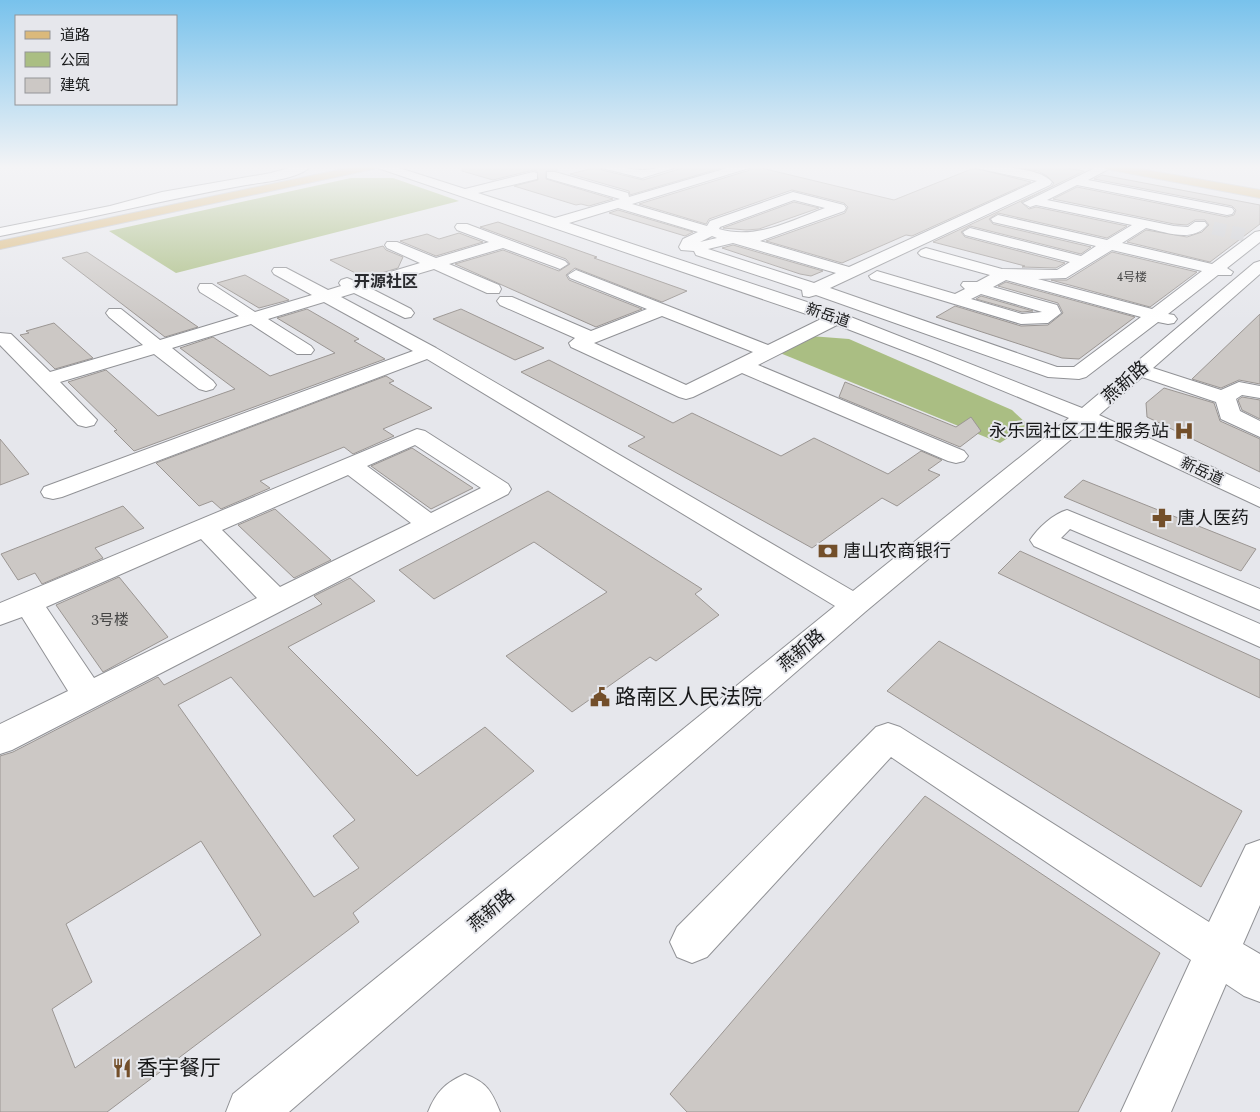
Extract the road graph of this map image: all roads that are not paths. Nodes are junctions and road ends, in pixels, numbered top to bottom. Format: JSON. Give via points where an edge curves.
{"nodes":[{"id":1,"x":72,"y":218,"type":"edge"},
{"id":2,"x":128,"y":218,"type":"edge"},
{"id":3,"x":562,"y":218,"type":"edge"},
{"id":4,"x":594,"y":218,"type":"edge"},
{"id":5,"x":673,"y":218,"type":"edge"},
{"id":6,"x":732,"y":218,"type":"edge"},
{"id":7,"x":812,"y":218,"type":"edge"},
{"id":8,"x":969,"y":218,"type":"edge"},
{"id":9,"x":1110,"y":218,"type":"edge"},
{"id":10,"x":1163,"y":218,"type":"edge"},
{"id":11,"x":998,"y":219,"type":"joint"},
{"id":12,"x":611,"y":223,"type":"dead end"},
{"id":13,"x":1142,"y":225,"type":"junction"},
{"id":14,"x":462,"y":227,"type":"dead end"},
{"id":15,"x":711,"y":231,"type":"junction"},
{"id":16,"x":0,"y":232,"type":"edge"},
{"id":17,"x":970,"y":232,"type":"junction"},
{"id":18,"x":734,"y":238,"type":"junction"},
{"id":19,"x":668,"y":241,"type":"dead end"},
{"id":20,"x":504,"y":243,"type":"junction"},
{"id":21,"x":0,"y":245,"type":"edge"},
{"id":22,"x":392,"y":245,"type":"dead end"},
{"id":23,"x":1110,"y":245,"type":"junction"},
{"id":24,"x":686,"y":247,"type":"junction"},
{"id":25,"x":1255,"y":248,"type":"edge"},
{"id":26,"x":926,"y":253,"type":"junction"},
{"id":27,"x":658,"y":258,"type":"junction"},
{"id":28,"x":1084,"y":261,"type":"junction"},
{"id":29,"x":435,"y":264,"type":"junction"},
{"id":30,"x":560,"y":264,"type":"dead end"},
{"id":31,"x":309,"y":265,"type":"dead end"},
{"id":32,"x":1215,"y":270,"type":"junction"},
{"id":33,"x":851,"y":273,"type":"junction"},
{"id":34,"x":1003,"y":274,"type":"junction"},
{"id":35,"x":576,"y":275,"type":"dead end"},
{"id":36,"x":1060,"y":275,"type":"junction"},
{"id":37,"x":878,"y":276,"type":"junction"},
{"id":38,"x":953,"y":280,"type":"dead end"},
{"id":39,"x":330,"y":286,"type":"junction"},
{"id":40,"x":206,"y":288,"type":"dead end"},
{"id":41,"x":356,"y":288,"type":"junction"},
{"id":42,"x":979,"y":288,"type":"junction"},
{"id":43,"x":493,"y":289,"type":"dead end"},
{"id":44,"x":816,"y":289,"type":"junction"},
{"id":45,"x":1078,"y":294,"type":"junction"},
{"id":46,"x":837,"y":296,"type":"junction"},
{"id":47,"x":957,"y":300,"type":"junction"},
{"id":48,"x":506,"y":301,"type":"dead end"},
{"id":49,"x":789,"y":301,"type":"junction"},
{"id":50,"x":663,"y":309,"type":"junction"},
{"id":51,"x":810,"y":309,"type":"junction"},
{"id":52,"x":115,"y":313,"type":"dead end"},
{"id":53,"x":405,"y":313,"type":"dead end"},
{"id":54,"x":1155,"y":315,"type":"junction"},
{"id":55,"x":254,"y":318,"type":"junction"},
{"id":56,"x":837,"y":318,"type":"junction"},
{"id":57,"x":1191,"y":325,"type":"junction"},
{"id":58,"x":4,"y":338,"type":"dead end"},
{"id":59,"x":591,"y":338,"type":"junction"},
{"id":60,"x":157,"y":347,"type":"junction"},
{"id":61,"x":304,"y":350,"type":"dead end"},
{"id":62,"x":429,"y":352,"type":"junction"},
{"id":63,"x":769,"y":352,"type":"junction"},
{"id":64,"x":741,"y":365,"type":"junction"},
{"id":65,"x":1140,"y":370,"type":"junction"},
{"id":66,"x":46,"y":380,"type":"junction"},
{"id":67,"x":206,"y":385,"type":"dead end"},
{"id":68,"x":1260,"y":392,"type":"edge"},
{"id":69,"x":1223,"y":398,"type":"junction"},
{"id":70,"x":1084,"y":417,"type":"junction"},
{"id":71,"x":86,"y":420,"type":"dead end"},
{"id":72,"x":1260,"y":430,"type":"edge"},
{"id":73,"x":956,"y":456,"type":"dead end"},
{"id":74,"x":350,"y":464,"type":"junction"},
{"id":75,"x":53,"y":492,"type":"dead end"},
{"id":76,"x":1260,"y":499,"type":"edge"},
{"id":77,"x":429,"y":524,"type":"junction"},
{"id":78,"x":204,"y":527,"type":"junction"},
{"id":79,"x":1260,"y":600,"type":"edge"},
{"id":80,"x":277,"y":601,"type":"junction"},
{"id":81,"x":28,"y":603,"type":"junction"},
{"id":82,"x":855,"y":605,"type":"junction"},
{"id":83,"x":0,"y":615,"type":"edge"},
{"id":84,"x":1260,"y":636,"type":"edge"},
{"id":85,"x":88,"y":696,"type":"junction"},
{"id":86,"x":0,"y":740,"type":"edge"},
{"id":87,"x":1260,"y":858,"type":"edge"},
{"id":88,"x":692,"y":942,"type":"dead end"},
{"id":89,"x":1218,"y":952,"type":"junction"},
{"id":90,"x":1260,"y":980,"type":"edge"},
{"id":91,"x":251,"y":1112,"type":"edge"},
{"id":92,"x":453,"y":1112,"type":"edge"},
{"id":93,"x":475,"y":1112,"type":"edge"},
{"id":94,"x":1146,"y":1112,"type":"edge"}],
"edges":[{"from":1,"to":16,"type":"street"},
{"from":2,"to":21,"type":"main road"},
{"from":3,"to":27,"type":"street","name":"新岳道"},
{"from":4,"to":12,"type":"street"},
{"from":5,"to":15,"type":"street"},
{"from":6,"to":15,"type":"street","via":[[715,224]]},
{"from":7,"to":18,"type":"street","via":[[760,237]]},
{"from":8,"to":33,"type":"street"},
{"from":9,"to":13,"type":"street"},
{"from":10,"to":13,"type":"street","via":[[1206,227],[1191,231]]},
{"from":11,"to":17,"type":"street"},
{"from":11,"to":23,"type":"street"},
{"from":13,"to":23,"type":"street"},
{"from":14,"to":20,"type":"street"},
{"from":15,"to":18,"type":"street"},
{"from":15,"to":24,"type":"street","via":[[688,242]]},
{"from":17,"to":26,"type":"street"},
{"from":17,"to":28,"type":"street"},
{"from":18,"to":24,"type":"street"},
{"from":18,"to":33,"type":"street"},
{"from":19,"to":24,"type":"street"},
{"from":20,"to":29,"type":"street"},
{"from":20,"to":30,"type":"street"},
{"from":22,"to":29,"type":"street"},
{"from":23,"to":28,"type":"street"},
{"from":23,"to":32,"type":"street"},
{"from":24,"to":27,"type":"street"},
{"from":24,"to":44,"type":"street"},
{"from":25,"to":32,"type":"street"},
{"from":25,"to":32,"type":"street"},
{"from":25,"to":57,"type":"street","name":"燕新路"},
{"from":26,"to":34,"type":"street"},
{"from":26,"to":37,"type":"street"},
{"from":27,"to":49,"type":"street","name":"新岳道"},
{"from":28,"to":36,"type":"street"},
{"from":29,"to":41,"type":"street"},
{"from":29,"to":43,"type":"street"},
{"from":31,"to":39,"type":"street","via":[[280,270]]},
{"from":32,"to":54,"type":"street"},
{"from":33,"to":44,"type":"street"},
{"from":34,"to":36,"type":"street"},
{"from":34,"to":42,"type":"street"},
{"from":34,"to":45,"type":"street"},
{"from":35,"to":50,"type":"street"},
{"from":36,"to":45,"type":"street","via":[[1085,282],[1089,287]]},
{"from":37,"to":46,"type":"street"},
{"from":37,"to":47,"type":"street"},
{"from":38,"to":42,"type":"street"},
{"from":39,"to":41,"type":"street"},
{"from":39,"to":55,"type":"street"},
{"from":39,"to":62,"type":"street"},
{"from":40,"to":55,"type":"street"},
{"from":41,"to":53,"type":"street"},
{"from":42,"to":47,"type":"street"},
{"from":42,"to":47,"type":"street","via":[[1051,309],[1052,313],[1042,320],[1021,319]]},
{"from":44,"to":46,"type":"street"},
{"from":44,"to":49,"type":"street"},
{"from":45,"to":54,"type":"street"},
{"from":46,"to":51,"type":"street"},
{"from":46,"to":54,"type":"street","via":[[1055,374],[1079,373]]},
{"from":48,"to":59,"type":"street"},
{"from":49,"to":51,"type":"street","name":"新岳道"},
{"from":50,"to":59,"type":"street"},
{"from":50,"to":63,"type":"street"},
{"from":51,"to":56,"type":"street","name":"新岳道"},
{"from":52,"to":60,"type":"street"},
{"from":54,"to":57,"type":"street"},
{"from":55,"to":60,"type":"street"},
{"from":55,"to":61,"type":"street"},
{"from":56,"to":63,"type":"street"},
{"from":56,"to":70,"type":"street","name":"新岳道"},
{"from":57,"to":65,"type":"street","name":"燕新路"},
{"from":58,"to":66,"type":"street"},
{"from":59,"to":64,"type":"street","via":[[578,343],[686,393]]},
{"from":60,"to":66,"type":"street"},
{"from":60,"to":67,"type":"street"},
{"from":62,"to":75,"type":"street"},
{"from":62,"to":82,"type":"street"},
{"from":63,"to":64,"type":"street"},
{"from":64,"to":73,"type":"street"},
{"from":65,"to":69,"type":"street"},
{"from":65,"to":70,"type":"street","name":"燕新路"},
{"from":66,"to":71,"type":"street"},
{"from":68,"to":69,"type":"street","via":[[1239,388]]},
{"from":69,"to":72,"type":"street","via":[[1228,402],[1229,414]]},
{"from":70,"to":76,"type":"street","name":"新岳道"},
{"from":70,"to":82,"type":"street","name":"燕新路"},
{"from":74,"to":77,"type":"street"},
{"from":74,"to":77,"type":"street","via":[[417,436],[499,489]]},
{"from":74,"to":78,"type":"street"},
{"from":77,"to":80,"type":"street"},
{"from":78,"to":80,"type":"street"},
{"from":78,"to":81,"type":"street"},
{"from":79,"to":84,"type":"street","via":[[1067,518],[1044,540]]},
{"from":80,"to":85,"type":"street"},
{"from":81,"to":83,"type":"street"},
{"from":81,"to":85,"type":"street"},
{"from":82,"to":91,"type":"street","name":"燕新路"},
{"from":85,"to":86,"type":"street"},
{"from":87,"to":89,"type":"street"},
{"from":88,"to":89,"type":"street","via":[[888,736]]},
{"from":89,"to":90,"type":"street"},
{"from":89,"to":94,"type":"street"},
{"from":92,"to":93,"type":"street","via":[[466,1099]]}]}
